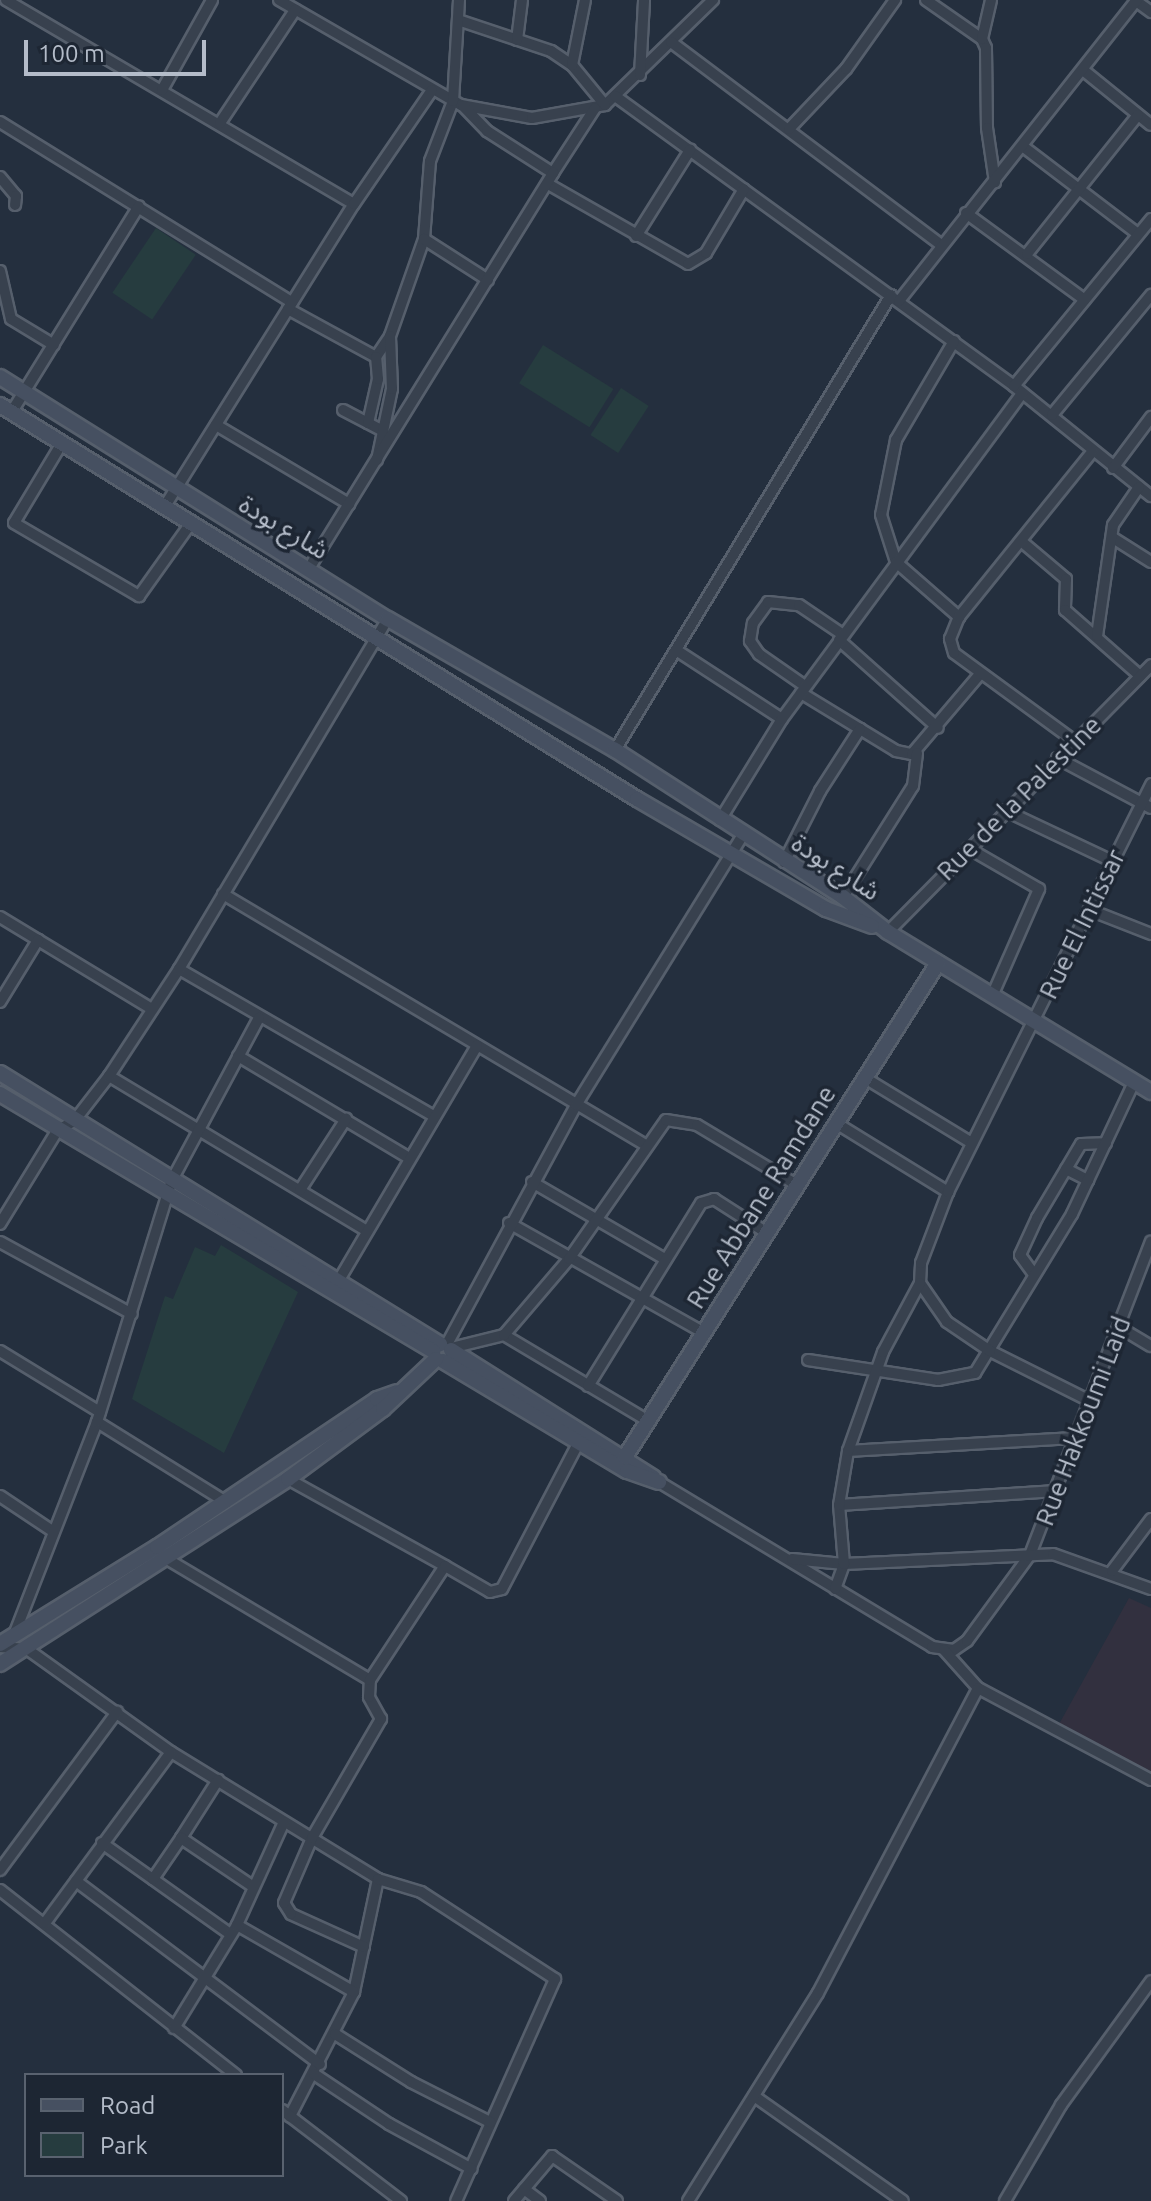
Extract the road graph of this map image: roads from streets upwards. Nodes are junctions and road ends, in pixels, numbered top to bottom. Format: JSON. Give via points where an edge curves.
{"nodes":[{"id":1,"x":6,"y":0,"type":"edge"},
{"id":2,"x":212,"y":0,"type":"edge"},
{"id":3,"x":279,"y":0,"type":"edge"},
{"id":4,"x":459,"y":0,"type":"edge"},
{"id":5,"x":522,"y":0,"type":"edge"},
{"id":6,"x":585,"y":0,"type":"edge"},
{"id":7,"x":644,"y":0,"type":"edge"},
{"id":8,"x":713,"y":0,"type":"edge"},
{"id":9,"x":895,"y":0,"type":"edge"},
{"id":10,"x":926,"y":0,"type":"edge"},
{"id":11,"x":991,"y":0,"type":"edge"},
{"id":12,"x":1137,"y":0,"type":"edge"},
{"id":13,"x":295,"y":10,"type":"junction"},
{"id":14,"x":1151,"y":12,"type":"edge"},
{"id":15,"x":458,"y":20,"type":"junction"},
{"id":16,"x":982,"y":39,"type":"junction"},
{"id":17,"x":517,"y":40,"type":"junction"},
{"id":18,"x":671,"y":42,"type":"junction"},
{"id":19,"x":572,"y":65,"type":"junction"},
{"id":20,"x":1083,"y":70,"type":"junction"},
{"id":21,"x":640,"y":75,"type":"junction"},
{"id":22,"x":162,"y":90,"type":"junction"},
{"id":23,"x":432,"y":90,"type":"junction"},
{"id":24,"x":615,"y":96,"type":"junction"},
{"id":25,"x":457,"y":103,"type":"junction"},
{"id":26,"x":600,"y":106,"type":"junction"},
{"id":27,"x":1138,"y":115,"type":"junction"},
{"id":28,"x":0,"y":122,"type":"edge"},
{"id":29,"x":220,"y":123,"type":"junction"},
{"id":30,"x":1150,"y":123,"type":"edge"},
{"id":31,"x":789,"y":129,"type":"junction"},
{"id":32,"x":1025,"y":148,"type":"junction"},
{"id":33,"x":690,"y":150,"type":"junction"},
{"id":34,"x":553,"y":173,"type":"junction"},
{"id":35,"x":0,"y":177,"type":"edge"},
{"id":36,"x":995,"y":182,"type":"junction"},
{"id":37,"x":548,"y":184,"type":"junction"},
{"id":38,"x":744,"y":189,"type":"junction"},
{"id":39,"x":1076,"y":190,"type":"junction"},
{"id":40,"x":354,"y":204,"type":"junction"},
{"id":41,"x":15,"y":205,"type":"dead end"},
{"id":42,"x":139,"y":206,"type":"junction"},
{"id":43,"x":966,"y":213,"type":"junction"},
{"id":44,"x":1151,"y":219,"type":"edge"},
{"id":45,"x":1138,"y":234,"type":"junction"},
{"id":46,"x":636,"y":236,"type":"junction"},
{"id":47,"x":424,"y":239,"type":"junction"},
{"id":48,"x":941,"y":245,"type":"junction"},
{"id":49,"x":1027,"y":254,"type":"junction"},
{"id":50,"x":0,"y":271,"type":"edge"},
{"id":51,"x":488,"y":280,"type":"junction"},
{"id":52,"x":1151,"y":295,"type":"edge"},
{"id":53,"x":895,"y":298,"type":"junction"},
{"id":54,"x":1085,"y":300,"type":"junction"},
{"id":55,"x":290,"y":306,"type":"junction"},
{"id":56,"x":390,"y":336,"type":"junction"},
{"id":57,"x":954,"y":341,"type":"junction"},
{"id":58,"x":54,"y":345,"type":"junction"},
{"id":59,"x":376,"y":357,"type":"junction"},
{"id":60,"x":0,"y":377,"type":"edge"},
{"id":61,"x":1018,"y":389,"type":"junction"},
{"id":62,"x":25,"y":392,"type":"junction"},
{"id":63,"x":6,"y":409,"type":"edge"},
{"id":64,"x":343,"y":410,"type":"dead end"},
{"id":65,"x":1052,"y":415,"type":"junction"},
{"id":66,"x":1151,"y":417,"type":"edge"},
{"id":67,"x":368,"y":423,"type":"junction"},
{"id":68,"x":216,"y":425,"type":"junction"},
{"id":69,"x":383,"y":431,"type":"junction"},
{"id":70,"x":62,"y":443,"type":"junction"},
{"id":71,"x":1093,"y":451,"type":"junction"},
{"id":72,"x":376,"y":466,"type":"junction"},
{"id":73,"x":1113,"y":468,"type":"junction"},
{"id":74,"x":1139,"y":487,"type":"junction"},
{"id":75,"x":175,"y":489,"type":"junction"},
{"id":76,"x":1151,"y":496,"type":"edge"},
{"id":77,"x":349,"y":504,"type":"junction"},
{"id":78,"x":165,"y":506,"type":"junction"},
{"id":79,"x":191,"y":523,"type":"junction"},
{"id":80,"x":1113,"y":538,"type":"junction"},
{"id":81,"x":1021,"y":541,"type":"junction"},
{"id":82,"x":896,"y":562,"type":"junction"},
{"id":83,"x":1151,"y":562,"type":"edge"},
{"id":84,"x":308,"y":570,"type":"junction"},
{"id":85,"x":959,"y":617,"type":"junction"},
{"id":86,"x":388,"y":619,"type":"junction"},
{"id":87,"x":1097,"y":636,"type":"junction"},
{"id":88,"x":377,"y":637,"type":"junction"},
{"id":89,"x":840,"y":637,"type":"junction"},
{"id":90,"x":676,"y":650,"type":"junction"},
{"id":91,"x":1151,"y":665,"type":"edge"},
{"id":92,"x":980,"y":674,"type":"junction"},
{"id":93,"x":1140,"y":676,"type":"junction"},
{"id":94,"x":803,"y":690,"type":"junction"},
{"id":95,"x":782,"y":719,"type":"junction"},
{"id":96,"x":938,"y":728,"type":"junction"},
{"id":97,"x":860,"y":729,"type":"junction"},
{"id":98,"x":1073,"y":740,"type":"junction"},
{"id":99,"x":615,"y":750,"type":"junction"},
{"id":100,"x":917,"y":753,"type":"junction"},
{"id":101,"x":1057,"y":758,"type":"junction"},
{"id":102,"x":1151,"y":785,"type":"edge"},
{"id":103,"x":1146,"y":806,"type":"edge"},
{"id":104,"x":1004,"y":810,"type":"junction"},
{"id":105,"x":720,"y":820,"type":"junction"},
{"id":106,"x":743,"y":835,"type":"junction"},
{"id":107,"x":968,"y":848,"type":"junction"},
{"id":108,"x":732,"y":855,"type":"junction"},
{"id":109,"x":784,"y":862,"type":"junction"},
{"id":110,"x":1114,"y":862,"type":"junction"},
{"id":111,"x":223,"y":894,"type":"junction"},
{"id":112,"x":843,"y":897,"type":"junction"},
{"id":113,"x":1090,"y":910,"type":"junction"},
{"id":114,"x":0,"y":917,"type":"edge"},
{"id":115,"x":888,"y":932,"type":"junction"},
{"id":116,"x":1151,"y":934,"type":"edge"},
{"id":117,"x":38,"y":940,"type":"junction"},
{"id":118,"x":938,"y":963,"type":"junction"},
{"id":119,"x":179,"y":969,"type":"junction"},
{"id":120,"x":992,"y":996,"type":"junction"},
{"id":121,"x":0,"y":1002,"type":"edge"},
{"id":122,"x":152,"y":1009,"type":"junction"},
{"id":123,"x":259,"y":1018,"type":"junction"},
{"id":124,"x":1034,"y":1021,"type":"junction"},
{"id":125,"x":477,"y":1046,"type":"junction"},
{"id":126,"x":238,"y":1056,"type":"junction"},
{"id":127,"x":0,"y":1073,"type":"edge"},
{"id":128,"x":109,"y":1076,"type":"junction"},
{"id":129,"x":865,"y":1078,"type":"junction"},
{"id":130,"x":1134,"y":1082,"type":"junction"},
{"id":131,"x":1151,"y":1092,"type":"edge"},
{"id":132,"x":0,"y":1094,"type":"edge"},
{"id":133,"x":576,"y":1105,"type":"junction"},
{"id":134,"x":434,"y":1116,"type":"junction"},
{"id":135,"x":346,"y":1119,"type":"junction"},
{"id":136,"x":75,"y":1120,"type":"junction"},
{"id":137,"x":836,"y":1123,"type":"junction"},
{"id":138,"x":196,"y":1127,"type":"junction"},
{"id":139,"x":57,"y":1131,"type":"junction"},
{"id":140,"x":972,"y":1143,"type":"junction"},
{"id":141,"x":1106,"y":1143,"type":"junction"},
{"id":142,"x":645,"y":1145,"type":"junction"},
{"id":143,"x":409,"y":1158,"type":"junction"},
{"id":144,"x":1066,"y":1169,"type":"junction"},
{"id":145,"x":1088,"y":1180,"type":"junction"},
{"id":146,"x":532,"y":1182,"type":"junction"},
{"id":147,"x":797,"y":1185,"type":"junction"},
{"id":148,"x":170,"y":1187,"type":"junction"},
{"id":149,"x":300,"y":1190,"type":"junction"},
{"id":150,"x":948,"y":1192,"type":"junction"},
{"id":151,"x":596,"y":1220,"type":"junction"},
{"id":152,"x":509,"y":1223,"type":"junction"},
{"id":153,"x":0,"y":1224,"type":"edge"},
{"id":154,"x":367,"y":1231,"type":"junction"},
{"id":155,"x":767,"y":1233,"type":"junction"},
{"id":156,"x":0,"y":1242,"type":"edge"},
{"id":157,"x":1151,"y":1242,"type":"edge"},
{"id":158,"x":569,"y":1259,"type":"junction"},
{"id":159,"x":665,"y":1259,"type":"junction"},
{"id":160,"x":1033,"y":1273,"type":"junction"},
{"id":161,"x":339,"y":1280,"type":"junction"},
{"id":162,"x":920,"y":1283,"type":"junction"},
{"id":163,"x":639,"y":1297,"type":"junction"},
{"id":164,"x":132,"y":1314,"type":"junction"},
{"id":165,"x":1119,"y":1327,"type":"junction"},
{"id":166,"x":704,"y":1333,"type":"junction"},
{"id":167,"x":504,"y":1335,"type":"junction"},
{"id":168,"x":1151,"y":1346,"type":"edge"},
{"id":169,"x":0,"y":1351,"type":"edge"},
{"id":170,"x":443,"y":1351,"type":"junction"},
{"id":171,"x":990,"y":1351,"type":"junction"},
{"id":172,"x":808,"y":1360,"type":"dead end"},
{"id":173,"x":876,"y":1372,"type":"junction"},
{"id":174,"x":588,"y":1386,"type":"junction"},
{"id":175,"x":397,"y":1392,"type":"junction"},
{"id":176,"x":1088,"y":1400,"type":"junction"},
{"id":177,"x":534,"y":1408,"type":"junction"},
{"id":178,"x":98,"y":1417,"type":"junction"},
{"id":179,"x":648,"y":1421,"type":"junction"},
{"id":180,"x":1074,"y":1438,"type":"junction"},
{"id":181,"x":579,"y":1442,"type":"junction"},
{"id":182,"x":848,"y":1451,"type":"junction"},
{"id":183,"x":625,"y":1457,"type":"junction"},
{"id":184,"x":288,"y":1479,"type":"junction"},
{"id":185,"x":659,"y":1482,"type":"junction"},
{"id":186,"x":1053,"y":1491,"type":"junction"},
{"id":187,"x":0,"y":1496,"type":"edge"},
{"id":188,"x":226,"y":1502,"type":"junction"},
{"id":189,"x":839,"y":1505,"type":"junction"},
{"id":190,"x":1151,"y":1519,"type":"edge"},
{"id":191,"x":51,"y":1530,"type":"junction"},
{"id":192,"x":1030,"y":1555,"type":"junction"},
{"id":193,"x":783,"y":1557,"type":"junction"},
{"id":194,"x":167,"y":1559,"type":"junction"},
{"id":195,"x":844,"y":1564,"type":"junction"},
{"id":196,"x":445,"y":1566,"type":"junction"},
{"id":197,"x":1112,"y":1571,"type":"junction"},
{"id":198,"x":835,"y":1589,"type":"junction"},
{"id":199,"x":1151,"y":1589,"type":"edge"},
{"id":200,"x":14,"y":1635,"type":"junction"},
{"id":201,"x":0,"y":1646,"type":"edge"},
{"id":202,"x":27,"y":1649,"type":"junction"},
{"id":203,"x":944,"y":1650,"type":"junction"},
{"id":204,"x":0,"y":1664,"type":"edge"},
{"id":205,"x":370,"y":1680,"type":"junction"},
{"id":206,"x":978,"y":1688,"type":"junction"},
{"id":207,"x":117,"y":1712,"type":"junction"},
{"id":208,"x":171,"y":1752,"type":"junction"},
{"id":209,"x":218,"y":1780,"type":"junction"},
{"id":210,"x":1151,"y":1780,"type":"edge"},
{"id":211,"x":284,"y":1822,"type":"junction"},
{"id":212,"x":181,"y":1838,"type":"junction"},
{"id":213,"x":312,"y":1838,"type":"junction"},
{"id":214,"x":102,"y":1843,"type":"junction"},
{"id":215,"x":0,"y":1870,"type":"edge"},
{"id":216,"x":153,"y":1879,"type":"junction"},
{"id":217,"x":378,"y":1879,"type":"junction"},
{"id":218,"x":76,"y":1881,"type":"junction"},
{"id":219,"x":252,"y":1886,"type":"junction"},
{"id":220,"x":0,"y":1890,"type":"edge"},
{"id":221,"x":45,"y":1923,"type":"junction"},
{"id":222,"x":234,"y":1930,"type":"junction"},
{"id":223,"x":364,"y":1947,"type":"junction"},
{"id":224,"x":204,"y":1979,"type":"junction"},
{"id":225,"x":1151,"y":1981,"type":"edge"},
{"id":226,"x":354,"y":1992,"type":"junction"},
{"id":227,"x":174,"y":2028,"type":"junction"},
{"id":228,"x":335,"y":2034,"type":"junction"},
{"id":229,"x":317,"y":2069,"type":"junction"},
{"id":230,"x":233,"y":2073,"type":"edge"},
{"id":231,"x":754,"y":2096,"type":"junction"},
{"id":232,"x":286,"y":2113,"type":"edge"},
{"id":233,"x":490,"y":2122,"type":"junction"},
{"id":234,"x":472,"y":2169,"type":"junction"},
{"id":235,"x":524,"y":2189,"type":"junction"},
{"id":236,"x":401,"y":2201,"type":"edge"},
{"id":237,"x":456,"y":2201,"type":"edge"},
{"id":238,"x":514,"y":2201,"type":"edge"},
{"id":239,"x":540,"y":2201,"type":"edge"},
{"id":240,"x":617,"y":2201,"type":"edge"},
{"id":241,"x":688,"y":2201,"type":"edge"},
{"id":242,"x":903,"y":2201,"type":"edge"},
{"id":243,"x":1005,"y":2201,"type":"edge"}],
"edges":[{"from":1,"to":22,"type":"street"},
{"from":2,"to":22,"type":"street"},
{"from":3,"to":13,"type":"street"},
{"from":4,"to":15,"type":"street"},
{"from":5,"to":17,"type":"street"},
{"from":6,"to":19,"type":"street"},
{"from":7,"to":21,"type":"street"},
{"from":8,"to":18,"type":"street"},
{"from":9,"to":31,"type":"street","via":[[846,69]]},
{"from":10,"to":16,"type":"street"},
{"from":11,"to":16,"type":"street"},
{"from":12,"to":14,"type":"street"},
{"from":12,"to":20,"type":"street"},
{"from":13,"to":23,"type":"street"},
{"from":13,"to":29,"type":"street"},
{"from":15,"to":17,"type":"street"},
{"from":15,"to":25,"type":"street"},
{"from":16,"to":36,"type":"street"},
{"from":17,"to":19,"type":"street","via":[[551,51]]},
{"from":18,"to":21,"type":"street"},
{"from":18,"to":31,"type":"street"},
{"from":19,"to":26,"type":"street"},
{"from":20,"to":27,"type":"street"},
{"from":20,"to":32,"type":"street"},
{"from":21,"to":24,"type":"street"},
{"from":22,"to":29,"type":"street"},
{"from":23,"to":25,"type":"street"},
{"from":23,"to":40,"type":"street"},
{"from":24,"to":26,"type":"street"},
{"from":24,"to":33,"type":"street"},
{"from":25,"to":26,"type":"street","via":[[532,118]]},
{"from":25,"to":34,"type":"street","via":[[487,131]]},
{"from":25,"to":47,"type":"street","via":[[430,161]]},
{"from":26,"to":34,"type":"street"},
{"from":27,"to":30,"type":"street"},
{"from":27,"to":39,"type":"street"},
{"from":28,"to":42,"type":"street"},
{"from":29,"to":40,"type":"street"},
{"from":31,"to":48,"type":"street"},
{"from":32,"to":36,"type":"street"},
{"from":32,"to":39,"type":"street"},
{"from":33,"to":38,"type":"street"},
{"from":33,"to":46,"type":"street"},
{"from":34,"to":37,"type":"street"},
{"from":35,"to":41,"type":"street","via":[[16,196]]},
{"from":36,"to":43,"type":"street"},
{"from":37,"to":46,"type":"street"},
{"from":37,"to":51,"type":"street"},
{"from":38,"to":46,"type":"street","via":[[694,264]]},
{"from":38,"to":53,"type":"street"},
{"from":39,"to":45,"type":"street"},
{"from":39,"to":49,"type":"street"},
{"from":40,"to":55,"type":"street"},
{"from":42,"to":55,"type":"street"},
{"from":42,"to":58,"type":"street"},
{"from":43,"to":48,"type":"street"},
{"from":43,"to":49,"type":"street"},
{"from":44,"to":45,"type":"street"},
{"from":45,"to":54,"type":"street"},
{"from":47,"to":51,"type":"street"},
{"from":47,"to":56,"type":"street"},
{"from":48,"to":53,"type":"street"},
{"from":49,"to":54,"type":"street"},
{"from":50,"to":58,"type":"street","via":[[11,319]]},
{"from":51,"to":72,"type":"street"},
{"from":52,"to":65,"type":"street"},
{"from":53,"to":57,"type":"street"},
{"from":53,"to":90,"type":"street"},
{"from":54,"to":61,"type":"street"},
{"from":55,"to":59,"type":"street"},
{"from":55,"to":68,"type":"street"},
{"from":56,"to":59,"type":"street"},
{"from":56,"to":69,"type":"street","via":[[395,368]]},
{"from":57,"to":61,"type":"street"},
{"from":57,"to":82,"type":"street","via":[[911,408],[891,455],[881,515]]},
{"from":58,"to":62,"type":"street"},
{"from":59,"to":67,"type":"street","via":[[378,379]]},
{"from":60,"to":62,"type":"street","name":"شارع بودة"},
{"from":61,"to":65,"type":"street"},
{"from":61,"to":82,"type":"street"},
{"from":62,"to":63,"type":"street"},
{"from":62,"to":75,"type":"street","name":"شارع بودة"},
{"from":63,"to":70,"type":"street","name":"شارع بودة"},
{"from":64,"to":67,"type":"street"},
{"from":65,"to":71,"type":"street"},
{"from":66,"to":73,"type":"street"},
{"from":67,"to":69,"type":"street"},
{"from":68,"to":75,"type":"street"},
{"from":68,"to":77,"type":"street"},
{"from":69,"to":72,"type":"street"},
{"from":70,"to":78,"type":"street","name":"شارع بودة"},
{"from":70,"to":79,"type":"street","via":[[14,523],[139,596]]},
{"from":71,"to":73,"type":"street"},
{"from":71,"to":81,"type":"street"},
{"from":72,"to":77,"type":"street"},
{"from":73,"to":74,"type":"street"},
{"from":74,"to":76,"type":"street"},
{"from":74,"to":80,"type":"street","via":[[1116,518]]},
{"from":75,"to":78,"type":"street"},
{"from":75,"to":84,"type":"street","name":"شارع بودة"},
{"from":77,"to":84,"type":"street"},
{"from":78,"to":79,"type":"street","name":"شارع بودة"},
{"from":79,"to":88,"type":"street","name":"شارع بودة"},
{"from":80,"to":83,"type":"street"},
{"from":80,"to":87,"type":"street"},
{"from":81,"to":85,"type":"street"},
{"from":81,"to":87,"type":"street","via":[[1066,579],[1065,610]]},
{"from":82,"to":85,"type":"street"},
{"from":82,"to":89,"type":"street"},
{"from":84,"to":86,"type":"street","name":"شارع بودة"},
{"from":85,"to":92,"type":"street","via":[[950,630],[950,646]]},
{"from":86,"to":88,"type":"street"},
{"from":86,"to":99,"type":"street","name":"شارع بودة"},
{"from":87,"to":93,"type":"street"},
{"from":88,"to":108,"type":"street","name":"شارع بودة"},
{"from":88,"to":111,"type":"street"},
{"from":89,"to":94,"type":"street"},
{"from":89,"to":94,"type":"street","via":[[784,600],[768,602],[761,612],[750,634],[753,647]]},
{"from":89,"to":96,"type":"street"},
{"from":90,"to":95,"type":"street"},
{"from":90,"to":99,"type":"street"},
{"from":91,"to":93,"type":"street","name":"Rue de la Palestine"},
{"from":92,"to":96,"type":"street"},
{"from":92,"to":98,"type":"street"},
{"from":93,"to":98,"type":"street","name":"Rue de la Palestine"},
{"from":94,"to":95,"type":"street"},
{"from":94,"to":97,"type":"street"},
{"from":95,"to":105,"type":"street"},
{"from":96,"to":100,"type":"street"},
{"from":97,"to":100,"type":"street","via":[[896,751]]},
{"from":97,"to":109,"type":"street"},
{"from":98,"to":101,"type":"street","name":"Rue de la Palestine"},
{"from":99,"to":105,"type":"street","name":"شارع بودة"},
{"from":100,"to":112,"type":"street","via":[[913,786]]},
{"from":101,"to":103,"type":"street"},
{"from":101,"to":104,"type":"street","name":"Rue de la Palestine"},
{"from":102,"to":103,"type":"street","name":"Rue El Intissar"},
{"from":103,"to":110,"type":"street","name":"Rue El Intissar"},
{"from":104,"to":107,"type":"street","name":"Rue de la Palestine"},
{"from":104,"to":110,"type":"street"},
{"from":105,"to":106,"type":"street","name":"شارع بودة"},
{"from":106,"to":108,"type":"street"},
{"from":106,"to":109,"type":"street","name":"شارع بودة"},
{"from":107,"to":115,"type":"street","name":"Rue de la Palestine"},
{"from":107,"to":120,"type":"street","via":[[1039,889]]},
{"from":108,"to":115,"type":"street","name":"شارع بودة","via":[[826,909]]},
{"from":108,"to":133,"type":"street"},
{"from":109,"to":112,"type":"street","name":"شارع بودة"},
{"from":110,"to":113,"type":"street","name":"Rue El Intissar"},
{"from":111,"to":119,"type":"street"},
{"from":111,"to":125,"type":"street"},
{"from":112,"to":115,"type":"street","name":"شارع بودة"},
{"from":113,"to":116,"type":"street"},
{"from":113,"to":124,"type":"street","name":"Rue El Intissar"},
{"from":114,"to":117,"type":"street"},
{"from":115,"to":118,"type":"street"},
{"from":117,"to":121,"type":"street"},
{"from":117,"to":122,"type":"street"},
{"from":118,"to":120,"type":"street"},
{"from":118,"to":129,"type":"street","name":"Rue Abbane Ramdane"},
{"from":119,"to":122,"type":"street"},
{"from":119,"to":123,"type":"street"},
{"from":120,"to":124,"type":"street"},
{"from":122,"to":128,"type":"street"},
{"from":123,"to":126,"type":"street"},
{"from":123,"to":134,"type":"street"},
{"from":124,"to":130,"type":"street"},
{"from":124,"to":140,"type":"street","name":"Rue El Intissar"},
{"from":125,"to":133,"type":"street"},
{"from":125,"to":134,"type":"street"},
{"from":126,"to":135,"type":"street"},
{"from":126,"to":138,"type":"street"},
{"from":127,"to":136,"type":"street"},
{"from":128,"to":136,"type":"street"},
{"from":128,"to":138,"type":"street"},
{"from":129,"to":137,"type":"street","name":"Rue Abbane Ramdane"},
{"from":129,"to":140,"type":"street"},
{"from":130,"to":131,"type":"street"},
{"from":130,"to":141,"type":"street"},
{"from":132,"to":139,"type":"street"},
{"from":133,"to":142,"type":"street"},
{"from":133,"to":146,"type":"street"},
{"from":134,"to":143,"type":"street"},
{"from":135,"to":143,"type":"street"},
{"from":135,"to":149,"type":"street"},
{"from":136,"to":139,"type":"street"},
{"from":136,"to":148,"type":"street"},
{"from":137,"to":147,"type":"street","name":"Rue Abbane Ramdane"},
{"from":137,"to":150,"type":"street"},
{"from":138,"to":148,"type":"street"},
{"from":138,"to":149,"type":"street"},
{"from":139,"to":148,"type":"street"},
{"from":139,"to":153,"type":"street"},
{"from":140,"to":150,"type":"street","name":"Rue El Intissar"},
{"from":141,"to":144,"type":"street","via":[[1081,1144]]},
{"from":141,"to":145,"type":"street"},
{"from":142,"to":147,"type":"street","via":[[663,1122],[687,1122]]},
{"from":142,"to":151,"type":"street"},
{"from":143,"to":154,"type":"street"},
{"from":144,"to":145,"type":"street"},
{"from":144,"to":160,"type":"street","via":[[1020,1252]]},
{"from":145,"to":160,"type":"street","via":[[1046,1260]]},
{"from":146,"to":151,"type":"street"},
{"from":146,"to":152,"type":"street"},
{"from":147,"to":155,"type":"street","name":"Rue Abbane Ramdane"},
{"from":148,"to":161,"type":"street"},
{"from":148,"to":164,"type":"street"},
{"from":148,"to":170,"type":"street"},
{"from":149,"to":154,"type":"street"},
{"from":150,"to":162,"type":"street","name":"Rue El Intissar","via":[[924,1249]]},
{"from":151,"to":158,"type":"street"},
{"from":151,"to":159,"type":"street"},
{"from":152,"to":158,"type":"street"},
{"from":152,"to":170,"type":"street"},
{"from":154,"to":161,"type":"street"},
{"from":155,"to":159,"type":"street","via":[[721,1203],[706,1200]]},
{"from":155,"to":166,"type":"street","name":"Rue Abbane Ramdane"},
{"from":156,"to":164,"type":"street"},
{"from":157,"to":165,"type":"street","name":"Rue Hakkoumi Laid"},
{"from":158,"to":163,"type":"street"},
{"from":158,"to":167,"type":"street"},
{"from":159,"to":163,"type":"street"},
{"from":160,"to":171,"type":"street"},
{"from":161,"to":170,"type":"street"},
{"from":162,"to":171,"type":"street","via":[[947,1322]]},
{"from":162,"to":173,"type":"street","name":"Rue El Intissar"},
{"from":163,"to":166,"type":"street"},
{"from":163,"to":174,"type":"street"},
{"from":164,"to":178,"type":"street"},
{"from":165,"to":168,"type":"street"},
{"from":165,"to":176,"type":"street","name":"Rue Hakkoumi Laid"},
{"from":166,"to":179,"type":"street","name":"Rue Abbane Ramdane"},
{"from":167,"to":170,"type":"street"},
{"from":167,"to":174,"type":"street"},
{"from":169,"to":178,"type":"street"},
{"from":170,"to":175,"type":"street"},
{"from":170,"to":177,"type":"street"},
{"from":171,"to":173,"type":"street","via":[[982,1366],[965,1377],[938,1380]]},
{"from":171,"to":176,"type":"street"},
{"from":172,"to":173,"type":"street"},
{"from":173,"to":182,"type":"street","name":"Rue El Intissar"},
{"from":174,"to":179,"type":"street"},
{"from":175,"to":184,"type":"street","via":[[383,1409]]},
{"from":175,"to":188,"type":"street","via":[[377,1399]]},
{"from":176,"to":180,"type":"street","name":"Rue Hakkoumi Laid"},
{"from":177,"to":181,"type":"street"},
{"from":177,"to":183,"type":"street"},
{"from":178,"to":188,"type":"street"},
{"from":178,"to":191,"type":"street"},
{"from":179,"to":183,"type":"street","name":"Rue Abbane Ramdane"},
{"from":180,"to":182,"type":"street"},
{"from":180,"to":186,"type":"street","name":"Rue Hakkoumi Laid"},
{"from":181,"to":185,"type":"street","via":[[627,1471]]},
{"from":181,"to":196,"type":"street","via":[[499,1592]]},
{"from":182,"to":189,"type":"street","name":"Rue El Intissar"},
{"from":183,"to":185,"type":"street"},
{"from":184,"to":194,"type":"street"},
{"from":184,"to":196,"type":"street"},
{"from":185,"to":193,"type":"street"},
{"from":186,"to":189,"type":"street"},
{"from":186,"to":192,"type":"street","name":"Rue Hakkoumi Laid"},
{"from":187,"to":191,"type":"street"},
{"from":188,"to":200,"type":"street"},
{"from":189,"to":195,"type":"street","name":"Rue El Intissar"},
{"from":190,"to":197,"type":"street"},
{"from":191,"to":200,"type":"street"},
{"from":192,"to":195,"type":"street"},
{"from":192,"to":197,"type":"street","via":[[1067,1556]]},
{"from":192,"to":203,"type":"street","name":"Rue Hakkoumi Laid","via":[[967,1641]]},
{"from":193,"to":195,"type":"street"},
{"from":193,"to":198,"type":"street"},
{"from":194,"to":202,"type":"street"},
{"from":194,"to":205,"type":"street"},
{"from":195,"to":198,"type":"street"},
{"from":196,"to":205,"type":"street"},
{"from":197,"to":199,"type":"street"},
{"from":198,"to":203,"type":"street"},
{"from":200,"to":201,"type":"street"},
{"from":201,"to":202,"type":"street"},
{"from":202,"to":204,"type":"street"},
{"from":202,"to":207,"type":"street"},
{"from":203,"to":206,"type":"street"},
{"from":205,"to":213,"type":"street","via":[[369,1697],[381,1719]]},
{"from":206,"to":210,"type":"street"},
{"from":206,"to":231,"type":"street","via":[[818,1993]]},
{"from":207,"to":208,"type":"street"},
{"from":207,"to":215,"type":"street"},
{"from":208,"to":209,"type":"street"},
{"from":208,"to":214,"type":"street"},
{"from":209,"to":211,"type":"street"},
{"from":209,"to":212,"type":"street"},
{"from":211,"to":213,"type":"street"},
{"from":211,"to":219,"type":"street"},
{"from":212,"to":216,"type":"street"},
{"from":212,"to":219,"type":"street"},
{"from":213,"to":217,"type":"street"},
{"from":213,"to":223,"type":"street","via":[[284,1907]]},
{"from":214,"to":216,"type":"street"},
{"from":214,"to":218,"type":"street"},
{"from":216,"to":222,"type":"street"},
{"from":217,"to":223,"type":"street"},
{"from":217,"to":233,"type":"street","via":[[421,1892],[555,1979]]},
{"from":218,"to":221,"type":"street"},
{"from":218,"to":224,"type":"street"},
{"from":219,"to":222,"type":"street"},
{"from":220,"to":221,"type":"street"},
{"from":221,"to":227,"type":"street"},
{"from":222,"to":224,"type":"street"},
{"from":222,"to":226,"type":"street"},
{"from":223,"to":226,"type":"street"},
{"from":224,"to":227,"type":"street"},
{"from":224,"to":229,"type":"street"},
{"from":225,"to":243,"type":"street","via":[[1061,2105]]},
{"from":226,"to":228,"type":"street"},
{"from":227,"to":230,"type":"street"},
{"from":228,"to":229,"type":"street"},
{"from":228,"to":233,"type":"street","via":[[411,2082]]},
{"from":229,"to":232,"type":"street"},
{"from":229,"to":234,"type":"street","via":[[389,2124]]},
{"from":231,"to":241,"type":"street"},
{"from":231,"to":242,"type":"street"},
{"from":232,"to":236,"type":"street"},
{"from":233,"to":234,"type":"street"},
{"from":234,"to":237,"type":"street"},
{"from":235,"to":238,"type":"street"},
{"from":235,"to":239,"type":"street"},
{"from":235,"to":240,"type":"street","via":[[552,2156]]}]}
